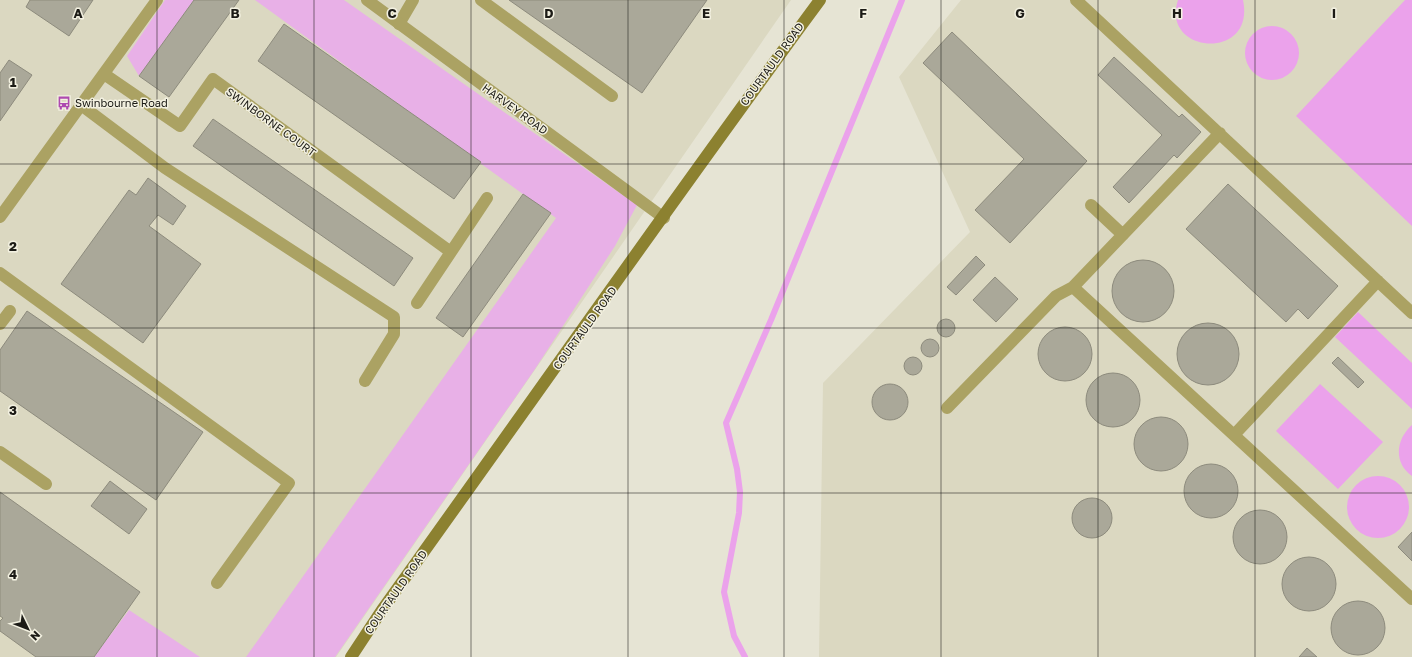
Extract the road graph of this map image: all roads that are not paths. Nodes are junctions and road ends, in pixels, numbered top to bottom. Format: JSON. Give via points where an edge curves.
{"nodes":[{"id":1,"x":157,"y":0,"type":"edge"},
{"id":2,"x":413,"y":0,"type":"edge"},
{"id":3,"x":481,"y":0,"type":"edge"},
{"id":4,"x":820,"y":0,"type":"edge"},
{"id":5,"x":1076,"y":0,"type":"edge"},
{"id":6,"x":371,"y":1,"type":"edge"},
{"id":7,"x":399,"y":24,"type":"junction"},
{"id":8,"x":104,"y":74,"type":"junction"},
{"id":9,"x":612,"y":96,"type":"dead end"},
{"id":10,"x":81,"y":105,"type":"junction"},
{"id":11,"x":1220,"y":134,"type":"junction"},
{"id":12,"x":488,"y":198,"type":"dead end"},
{"id":13,"x":1091,"y":205,"type":"dead end"},
{"id":14,"x":0,"y":217,"type":"edge"},
{"id":15,"x":664,"y":218,"type":"junction"},
{"id":16,"x":1122,"y":235,"type":"junction"},
{"id":17,"x":451,"y":252,"type":"junction"},
{"id":18,"x":0,"y":273,"type":"edge"},
{"id":19,"x":1378,"y":281,"type":"junction"},
{"id":20,"x":1073,"y":287,"type":"junction"},
{"id":21,"x":417,"y":303,"type":"dead end"},
{"id":22,"x":10,"y":311,"type":"dead end"},
{"id":23,"x":1412,"y":313,"type":"edge"},
{"id":24,"x":0,"y":324,"type":"edge"},
{"id":25,"x":365,"y":382,"type":"dead end"},
{"id":26,"x":947,"y":408,"type":"dead end"},
{"id":27,"x":1234,"y":435,"type":"junction"},
{"id":28,"x":0,"y":452,"type":"edge"},
{"id":29,"x":46,"y":484,"type":"dead end"},
{"id":30,"x":217,"y":583,"type":"dead end"},
{"id":31,"x":1412,"y":599,"type":"edge"},
{"id":32,"x":351,"y":657,"type":"edge"}],
"edges":[{"from":1,"to":8,"type":"street"},
{"from":2,"to":7,"type":"street"},
{"from":3,"to":9,"type":"street"},
{"from":4,"to":15,"type":"street","name":"COURTAULD ROAD","via":[[727,126]]},
{"from":5,"to":11,"type":"street"},
{"from":6,"to":7,"type":"street","name":"HARVEY ROAD"},
{"from":7,"to":15,"type":"street","name":"HARVEY ROAD"},
{"from":8,"to":10,"type":"street"},
{"from":8,"to":17,"type":"street","name":"SWINBORNE COURT","via":[[180,126],[213,79]]},
{"from":10,"to":14,"type":"street"},
{"from":10,"to":25,"type":"street","via":[[165,168],[394,317],[394,334]]},
{"from":11,"to":16,"type":"street"},
{"from":11,"to":19,"type":"street"},
{"from":12,"to":17,"type":"street"},
{"from":13,"to":16,"type":"street"},
{"from":15,"to":32,"type":"street","name":"COURTAULD ROAD","via":[[382,610]]},
{"from":16,"to":20,"type":"street"},
{"from":17,"to":21,"type":"street"},
{"from":18,"to":30,"type":"street","via":[[289,483]]},
{"from":19,"to":23,"type":"street"},
{"from":19,"to":27,"type":"street"},
{"from":20,"to":26,"type":"street","via":[[1056,296]]},
{"from":20,"to":27,"type":"street"},
{"from":22,"to":24,"type":"street"},
{"from":27,"to":31,"type":"street"},
{"from":28,"to":29,"type":"street"}]}
